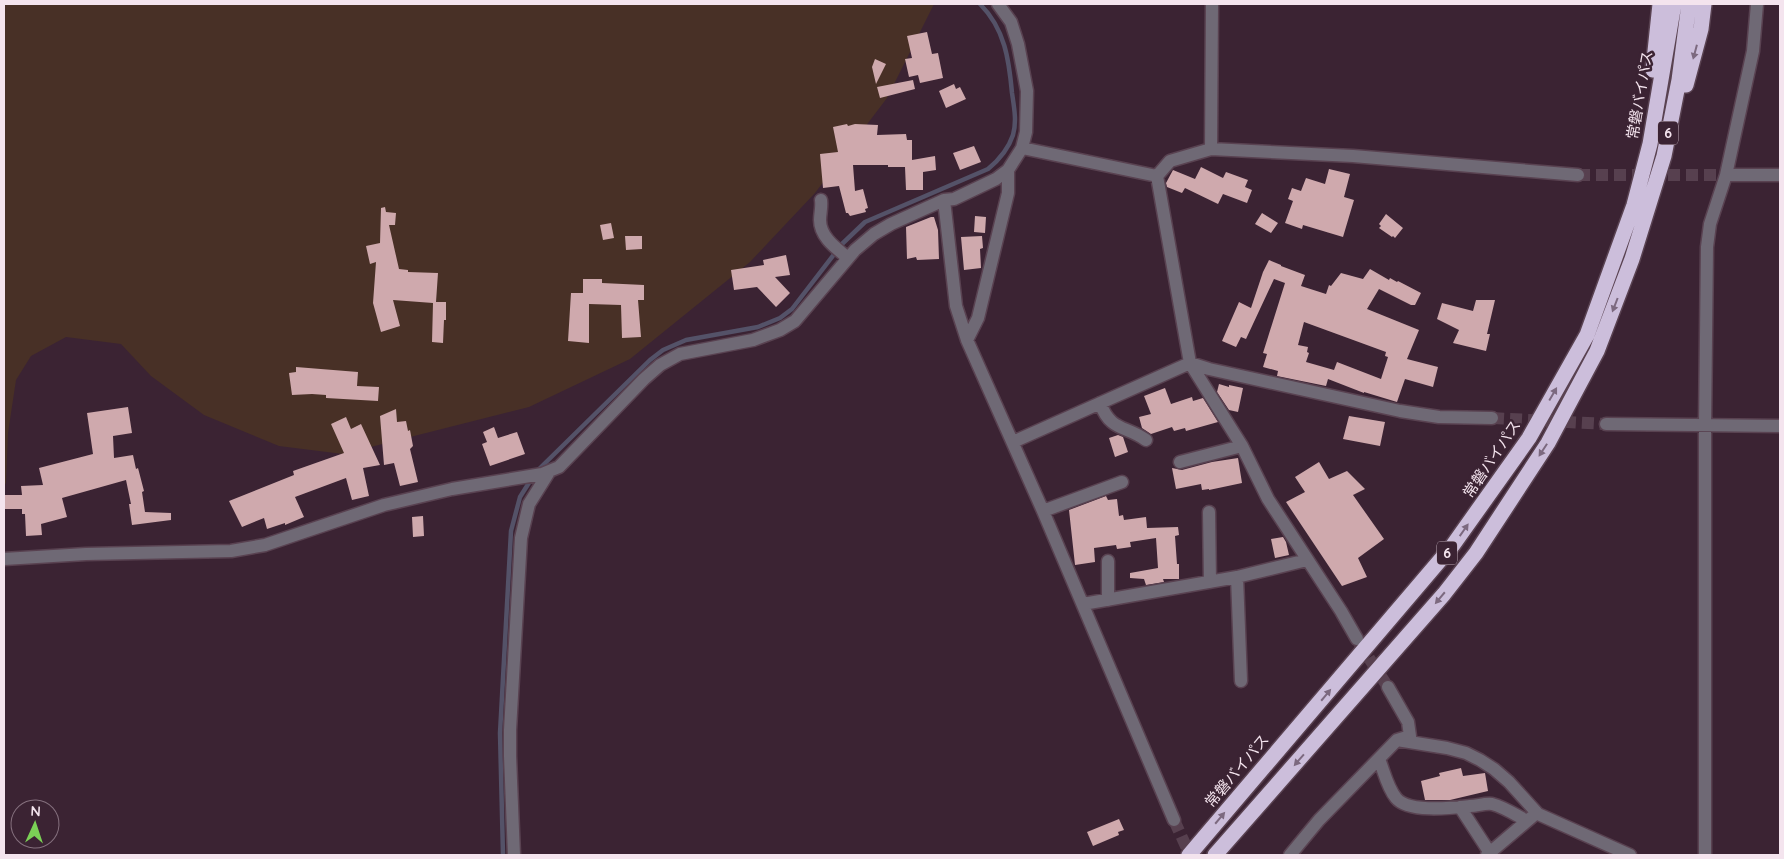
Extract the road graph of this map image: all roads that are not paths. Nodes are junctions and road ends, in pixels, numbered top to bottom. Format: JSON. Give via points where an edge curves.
{"nodes":[{"id":1,"x":998,"y":4,"type":"edge"},
{"id":2,"x":1212,"y":4,"type":"edge"},
{"id":3,"x":1660,"y":4,"type":"edge"},
{"id":4,"x":1674,"y":4,"type":"edge"},
{"id":5,"x":1689,"y":4,"type":"edge"},
{"id":6,"x":1704,"y":4,"type":"edge"},
{"id":7,"x":1757,"y":4,"type":"edge"},
{"id":8,"x":1022,"y":148,"type":"junction"},
{"id":9,"x":1210,"y":149,"type":"junction"},
{"id":10,"x":1008,"y":170,"type":"junction"},
{"id":11,"x":1578,"y":174,"type":"tunnel mouth"},
{"id":12,"x":1726,"y":175,"type":"junction"},
{"id":13,"x":1780,"y":175,"type":"edge"},
{"id":14,"x":1157,"y":176,"type":"junction"},
{"id":15,"x":821,"y":200,"type":"dead end"},
{"id":16,"x":944,"y":200,"type":"junction"},
{"id":17,"x":1634,"y":205,"type":"junction"},
{"id":18,"x":842,"y":252,"type":"junction"},
{"id":19,"x":1632,"y":259,"type":"junction"},
{"id":20,"x":966,"y":340,"type":"junction"},
{"id":21,"x":1190,"y":363,"type":"junction"},
{"id":22,"x":1100,"y":403,"type":"junction"},
{"id":23,"x":1492,"y":418,"type":"tunnel mouth"},
{"id":24,"x":1606,"y":424,"type":"tunnel mouth"},
{"id":25,"x":1705,"y":426,"type":"junction"},
{"id":26,"x":1780,"y":426,"type":"edge"},
{"id":27,"x":1146,"y":440,"type":"dead end"},
{"id":28,"x":1013,"y":442,"type":"junction"},
{"id":29,"x":1242,"y":446,"type":"junction"},
{"id":30,"x":1180,"y":462,"type":"dead end"},
{"id":31,"x":545,"y":473,"type":"junction"},
{"id":32,"x":1122,"y":482,"type":"dead end"},
{"id":33,"x":1043,"y":511,"type":"junction"},
{"id":34,"x":1209,"y":512,"type":"dead end"},
{"id":35,"x":4,"y":559,"type":"edge"},
{"id":36,"x":1307,"y":560,"type":"junction"},
{"id":37,"x":1108,"y":561,"type":"dead end"},
{"id":38,"x":1238,"y":577,"type":"junction"},
{"id":39,"x":1210,"y":582,"type":"junction"},
{"id":40,"x":1108,"y":600,"type":"junction"},
{"id":41,"x":1083,"y":604,"type":"junction"},
{"id":42,"x":1357,"y":639,"type":"tunnel mouth"},
{"id":43,"x":1241,"y":681,"type":"dead end"},
{"id":44,"x":1388,"y":687,"type":"tunnel mouth"},
{"id":45,"x":1397,"y":740,"type":"junction"},
{"id":46,"x":1379,"y":759,"type":"junction"},
{"id":47,"x":1460,"y":807,"type":"junction"},
{"id":48,"x":1538,"y":814,"type":"junction"},
{"id":49,"x":1174,"y":820,"type":"tunnel mouth"},
{"id":50,"x":1527,"y":821,"type":"junction"},
{"id":51,"x":1488,"y":854,"type":"edge"},
{"id":52,"x":514,"y":855,"type":"edge"},
{"id":53,"x":1189,"y":855,"type":"edge"},
{"id":54,"x":1215,"y":855,"type":"edge"},
{"id":55,"x":1290,"y":855,"type":"edge"},
{"id":56,"x":1630,"y":855,"type":"edge"},
{"id":57,"x":1705,"y":855,"type":"edge"}],
"edges":[{"from":1,"to":8,"type":"street","via":[[1011,22],[1027,91],[1026,132]]},
{"from":2,"to":9,"type":"street"},
{"from":3,"to":17,"type":"highway"},
{"from":4,"to":17,"type":"highway","name":"常磐バイパス","number":"6","via":[[1650,144]]},
{"from":5,"to":19,"type":"highway","number":"6","via":[[1664,156]]},
{"from":6,"to":19,"type":"highway","one_way":true,"via":[[1701,29],[1658,210]]},
{"from":7,"to":12,"type":"street","via":[[1752,51]]},
{"from":8,"to":10,"type":"street"},
{"from":8,"to":14,"type":"street"},
{"from":9,"to":11,"type":"street","via":[[1353,156]]},
{"from":9,"to":14,"type":"street","via":[[1170,161]]},
{"from":10,"to":16,"type":"street","via":[[954,199]]},
{"from":10,"to":20,"type":"street","via":[[1008,193],[978,318]]},
{"from":12,"to":13,"type":"street"},
{"from":12,"to":25,"type":"street","via":[[1710,224],[1707,247]]},
{"from":14,"to":21,"type":"street"},
{"from":15,"to":18,"type":"street","via":[[821,227],[826,238]]},
{"from":16,"to":18,"type":"street","via":[[891,224]]},
{"from":16,"to":20,"type":"street","via":[[956,306]]},
{"from":53,"to":17,"type":"highway","name":"常磐バイパス","number":"6","one_way":true,"via":[[1454,545],[1529,438],[1587,335]]},
{"from":18,"to":31,"type":"street","via":[[795,321],[752,340],[680,354],[660,365],[558,467]]},
{"from":19,"to":54,"type":"highway","number":"6","one_way":true,"via":[[1597,351],[1548,444],[1476,553],[1444,594]]},
{"from":20,"to":28,"type":"street"},
{"from":21,"to":22,"type":"street"},
{"from":21,"to":23,"type":"street","via":[[1400,411],[1439,417]]},
{"from":21,"to":29,"type":"street"},
{"from":22,"to":27,"type":"street","via":[[1112,424]]},
{"from":22,"to":28,"type":"street"},
{"from":24,"to":25,"type":"street"},
{"from":25,"to":26,"type":"street"},
{"from":25,"to":57,"type":"street"},
{"from":28,"to":33,"type":"street"},
{"from":29,"to":30,"type":"street"},
{"from":29,"to":36,"type":"street","via":[[1268,499]]},
{"from":31,"to":35,"type":"street","via":[[384,505],[250,549]]},
{"from":31,"to":52,"type":"street","via":[[529,504],[521,538],[510,730]]},
{"from":32,"to":33,"type":"street"},
{"from":33,"to":41,"type":"street"},
{"from":34,"to":39,"type":"street"},
{"from":36,"to":38,"type":"street"},
{"from":36,"to":42,"type":"street"},
{"from":37,"to":40,"type":"street"},
{"from":38,"to":39,"type":"street"},
{"from":38,"to":43,"type":"street"},
{"from":39,"to":40,"type":"street"},
{"from":40,"to":41,"type":"street"},
{"from":41,"to":49,"type":"street"},
{"from":44,"to":45,"type":"street","via":[[1408,722],[1410,736]]},
{"from":45,"to":46,"type":"street"},
{"from":45,"to":48,"type":"street","via":[[1447,748],[1480,760],[1509,782]]},
{"from":46,"to":47,"type":"street","via":[[1392,791],[1401,802],[1422,808]]},
{"from":46,"to":55,"type":"street","via":[[1319,820]]},
{"from":47,"to":50,"type":"street","via":[[1492,804]]},
{"from":47,"to":51,"type":"street"},
{"from":48,"to":50,"type":"street"},
{"from":48,"to":56,"type":"street"},
{"from":50,"to":51,"type":"street"}]}
